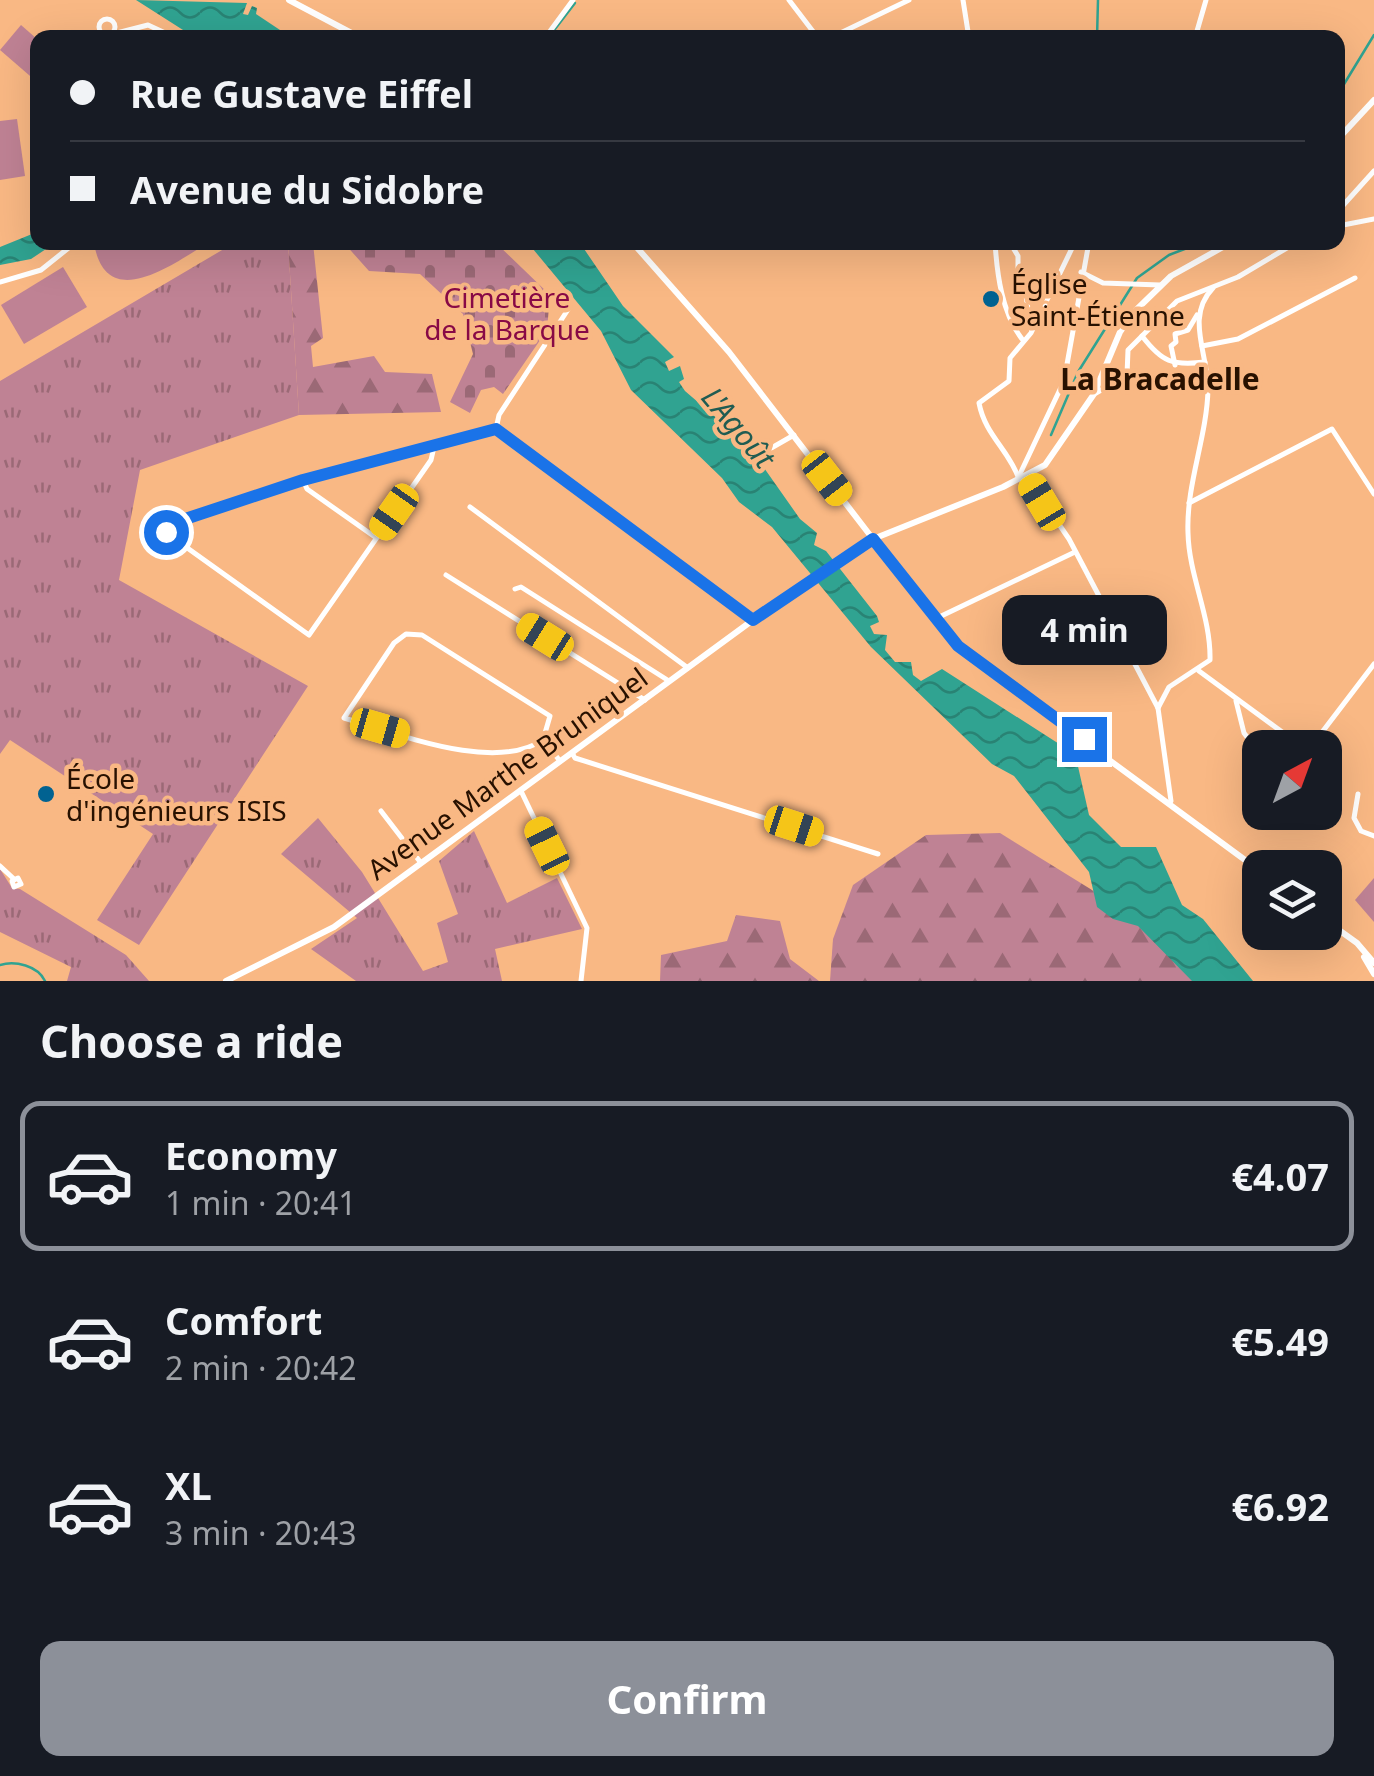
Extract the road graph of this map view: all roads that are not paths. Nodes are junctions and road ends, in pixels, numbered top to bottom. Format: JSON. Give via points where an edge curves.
{"nodes":[{"id":1,"x":289,"y":0,"type":"edge"},
{"id":2,"x":573,"y":0,"type":"edge"},
{"id":3,"x":789,"y":0,"type":"edge"},
{"id":4,"x":909,"y":0,"type":"edge"},
{"id":5,"x":962,"y":0,"type":"edge"},
{"id":6,"x":1206,"y":0,"type":"edge"},
{"id":7,"x":115,"y":24,"type":"junction"},
{"id":8,"x":130,"y":27,"type":"junction"},
{"id":9,"x":99,"y":30,"type":"edge"},
{"id":10,"x":114,"y":30,"type":"edge"},
{"id":11,"x":123,"y":30,"type":"edge"},
{"id":12,"x":162,"y":30,"type":"edge"},
{"id":13,"x":346,"y":30,"type":"edge"},
{"id":14,"x":551,"y":30,"type":"edge"},
{"id":15,"x":812,"y":30,"type":"edge"},
{"id":16,"x":847,"y":30,"type":"edge"},
{"id":17,"x":967,"y":30,"type":"edge"},
{"id":18,"x":1197,"y":30,"type":"edge"},
{"id":19,"x":1374,"y":100,"type":"edge"},
{"id":20,"x":1345,"y":131,"type":"edge"},
{"id":21,"x":1374,"y":171,"type":"edge"},
{"id":22,"x":1345,"y":203,"type":"edge"},
{"id":23,"x":1374,"y":220,"type":"edge"},
{"id":24,"x":1345,"y":225,"type":"edge"},
{"id":25,"x":66,"y":250,"type":"edge"},
{"id":26,"x":639,"y":250,"type":"edge"},
{"id":27,"x":997,"y":250,"type":"edge"},
{"id":28,"x":1014,"y":250,"type":"edge"},
{"id":29,"x":1072,"y":250,"type":"edge"},
{"id":30,"x":1087,"y":250,"type":"edge"},
{"id":31,"x":1219,"y":250,"type":"edge"},
{"id":32,"x":1282,"y":250,"type":"edge"},
{"id":33,"x":1081,"y":272,"type":"junction"},
{"id":34,"x":1355,"y":278,"type":"dead end"},
{"id":35,"x":0,"y":282,"type":"edge"},
{"id":36,"x":1160,"y":285,"type":"junction"},
{"id":37,"x":1212,"y":288,"type":"junction"},
{"id":38,"x":1002,"y":294,"type":"junction"},
{"id":39,"x":1018,"y":294,"type":"junction"},
{"id":40,"x":570,"y":308,"type":"dead end"},
{"id":41,"x":1198,"y":315,"type":"junction"},
{"id":42,"x":1031,"y":333,"type":"junction"},
{"id":43,"x":1142,"y":336,"type":"junction"},
{"id":44,"x":1022,"y":340,"type":"junction"},
{"id":45,"x":1202,"y":346,"type":"junction"},
{"id":46,"x":1205,"y":362,"type":"junction"},
{"id":47,"x":1175,"y":365,"type":"junction"},
{"id":48,"x":1094,"y":394,"type":"junction"},
{"id":49,"x":496,"y":429,"type":"junction"},
{"id":50,"x":794,"y":435,"type":"junction"},
{"id":51,"x":434,"y":447,"type":"junction"},
{"id":52,"x":759,"y":455,"type":"dead end"},
{"id":53,"x":1023,"y":478,"type":"junction"},
{"id":54,"x":303,"y":480,"type":"junction"},
{"id":55,"x":1374,"y":494,"type":"edge"},
{"id":56,"x":1189,"y":503,"type":"junction"},
{"id":57,"x":470,"y":507,"type":"dead end"},
{"id":58,"x":376,"y":538,"type":"junction"},
{"id":59,"x":873,"y":539,"type":"junction"},
{"id":60,"x":1075,"y":552,"type":"junction"},
{"id":61,"x":446,"y":575,"type":"dead end"},
{"id":62,"x":515,"y":589,"type":"dead end"},
{"id":63,"x":935,"y":619,"type":"junction"},
{"id":64,"x":753,"y":620,"type":"junction"},
{"id":65,"x":1374,"y":664,"type":"edge"},
{"id":66,"x":688,"y":668,"type":"junction"},
{"id":67,"x":1199,"y":671,"type":"junction"},
{"id":68,"x":670,"y":682,"type":"junction"},
{"id":69,"x":645,"y":700,"type":"junction"},
{"id":70,"x":1236,"y":702,"type":"junction"},
{"id":71,"x":1158,"y":708,"type":"junction"},
{"id":72,"x":1243,"y":730,"type":"edge"},
{"id":73,"x":1279,"y":730,"type":"edge"},
{"id":74,"x":1321,"y":730,"type":"edge"},
{"id":75,"x":543,"y":740,"type":"junction"},
{"id":76,"x":572,"y":753,"type":"junction"},
{"id":77,"x":560,"y":761,"type":"junction"},
{"id":78,"x":521,"y":791,"type":"junction"},
{"id":79,"x":1358,"y":794,"type":"dead end"},
{"id":80,"x":1171,"y":801,"type":"junction"},
{"id":81,"x":381,"y":811,"type":"dead end"},
{"id":82,"x":1374,"y":836,"type":"edge"},
{"id":83,"x":878,"y":854,"type":"dead end"},
{"id":84,"x":1242,"y":857,"type":"edge"},
{"id":85,"x":420,"y":864,"type":"junction"},
{"id":86,"x":0,"y":866,"type":"edge"},
{"id":87,"x":14,"y":878,"type":"dead end"},
{"id":88,"x":1342,"y":934,"type":"edge"},
{"id":89,"x":1372,"y":966,"type":"edge"},
{"id":90,"x":226,"y":981,"type":"edge"},
{"id":91,"x":581,"y":981,"type":"edge"}],
"edges":[{"from":1,"to":13,"type":"street"},
{"from":2,"to":14,"type":"street"},
{"from":3,"to":15,"type":"street"},
{"from":4,"to":16,"type":"street"},
{"from":5,"to":17,"type":"street"},
{"from":6,"to":18,"type":"street"},
{"from":7,"to":8,"type":"street"},
{"from":7,"to":9,"type":"street","via":[[103,20]]},
{"from":7,"to":10,"type":"street"},
{"from":8,"to":11,"type":"street"},
{"from":8,"to":12,"type":"street"},
{"from":19,"to":20,"type":"street"},
{"from":21,"to":22,"type":"street"},
{"from":23,"to":24,"type":"street"},
{"from":25,"to":35,"type":"street","via":[[41,270]]},
{"from":26,"to":50,"type":"street"},
{"from":27,"to":38,"type":"street"},
{"from":28,"to":39,"type":"street"},
{"from":29,"to":42,"type":"street"},
{"from":30,"to":33,"type":"street"},
{"from":31,"to":36,"type":"street","name":"Avenue Marthe Bruniquel"},
{"from":32,"to":37,"type":"street"},
{"from":33,"to":36,"type":"street","via":[[1103,283]]},
{"from":33,"to":53,"type":"street","via":[[1064,381],[1020,468]]},
{"from":34,"to":45,"type":"street","via":[[1238,339]]},
{"from":36,"to":48,"type":"street","name":"Avenue Marthe Bruniquel","via":[[1120,332]]},
{"from":37,"to":41,"type":"street"},
{"from":37,"to":43,"type":"street","via":[[1176,300]]},
{"from":38,"to":39,"type":"street"},
{"from":38,"to":44,"type":"street"},
{"from":39,"to":42,"type":"street","via":[[1026,296]]},
{"from":40,"to":49,"type":"street"},
{"from":41,"to":45,"type":"street"},
{"from":41,"to":47,"type":"street","via":[[1188,330],[1174,334]]},
{"from":42,"to":44,"type":"street"},
{"from":43,"to":47,"type":"street","via":[[1161,360]]},
{"from":43,"to":48,"type":"street","via":[[1128,350],[1127,375]]},
{"from":44,"to":53,"type":"street","via":[[1010,358],[1010,381],[980,404],[991,436]]},
{"from":45,"to":46,"type":"street"},
{"from":46,"to":47,"type":"street"},
{"from":46,"to":56,"type":"street","via":[[1208,394]]},
{"from":48,"to":53,"type":"street","name":"Avenue Marthe Bruniquel","via":[[1059,450]]},
{"from":49,"to":51,"type":"street"},
{"from":49,"to":64,"type":"street"},
{"from":50,"to":52,"type":"street"},
{"from":50,"to":59,"type":"street"},
{"from":51,"to":54,"type":"street"},
{"from":51,"to":58,"type":"street"},
{"from":53,"to":59,"type":"street","name":"Avenue Marthe Bruniquel"},
{"from":53,"to":60,"type":"street"},
{"from":54,"to":58,"type":"street"},
{"from":54,"to":58,"type":"street","via":[[165,530],[309,635]]},
{"from":55,"to":56,"type":"street","via":[[1332,429]]},
{"from":56,"to":67,"type":"street","via":[[1191,578],[1210,645],[1210,660]]},
{"from":57,"to":66,"type":"street"},
{"from":59,"to":63,"type":"street"},
{"from":59,"to":64,"type":"street","name":"Avenue Marthe Bruniquel"},
{"from":60,"to":63,"type":"street"},
{"from":60,"to":71,"type":"street"},
{"from":61,"to":69,"type":"street"},
{"from":62,"to":68,"type":"street"},
{"from":63,"to":80,"type":"street","via":[[976,662]]},
{"from":64,"to":66,"type":"street","name":"Avenue Marthe Bruniquel"},
{"from":65,"to":74,"type":"street"},
{"from":66,"to":68,"type":"street","name":"Avenue Marthe Bruniquel"},
{"from":67,"to":70,"type":"street"},
{"from":67,"to":71,"type":"street","via":[[1169,687]]},
{"from":68,"to":69,"type":"street","name":"Avenue Marthe Bruniquel"},
{"from":69,"to":76,"type":"street","name":"Avenue Marthe Bruniquel"},
{"from":70,"to":72,"type":"street"},
{"from":70,"to":73,"type":"street"},
{"from":71,"to":80,"type":"street"},
{"from":75,"to":75,"type":"street","via":[[532,748],[486,753],[344,718],[394,643],[406,634],[422,635],[543,708],[550,716]]},
{"from":75,"to":77,"type":"street"},
{"from":76,"to":77,"type":"street","name":"Avenue Marthe Bruniquel"},
{"from":76,"to":83,"type":"street"},
{"from":77,"to":78,"type":"street","name":"Avenue Marthe Bruniquel"},
{"from":78,"to":85,"type":"street","name":"Avenue Marthe Bruniquel"},
{"from":78,"to":91,"type":"street","via":[[586,928]]},
{"from":79,"to":82,"type":"street","via":[[1354,818]]},
{"from":80,"to":84,"type":"street"},
{"from":81,"to":85,"type":"street"},
{"from":85,"to":90,"type":"street","name":"Avenue Marthe Bruniquel","via":[[322,935]]},
{"from":86,"to":87,"type":"street"},
{"from":88,"to":89,"type":"street"}]}
